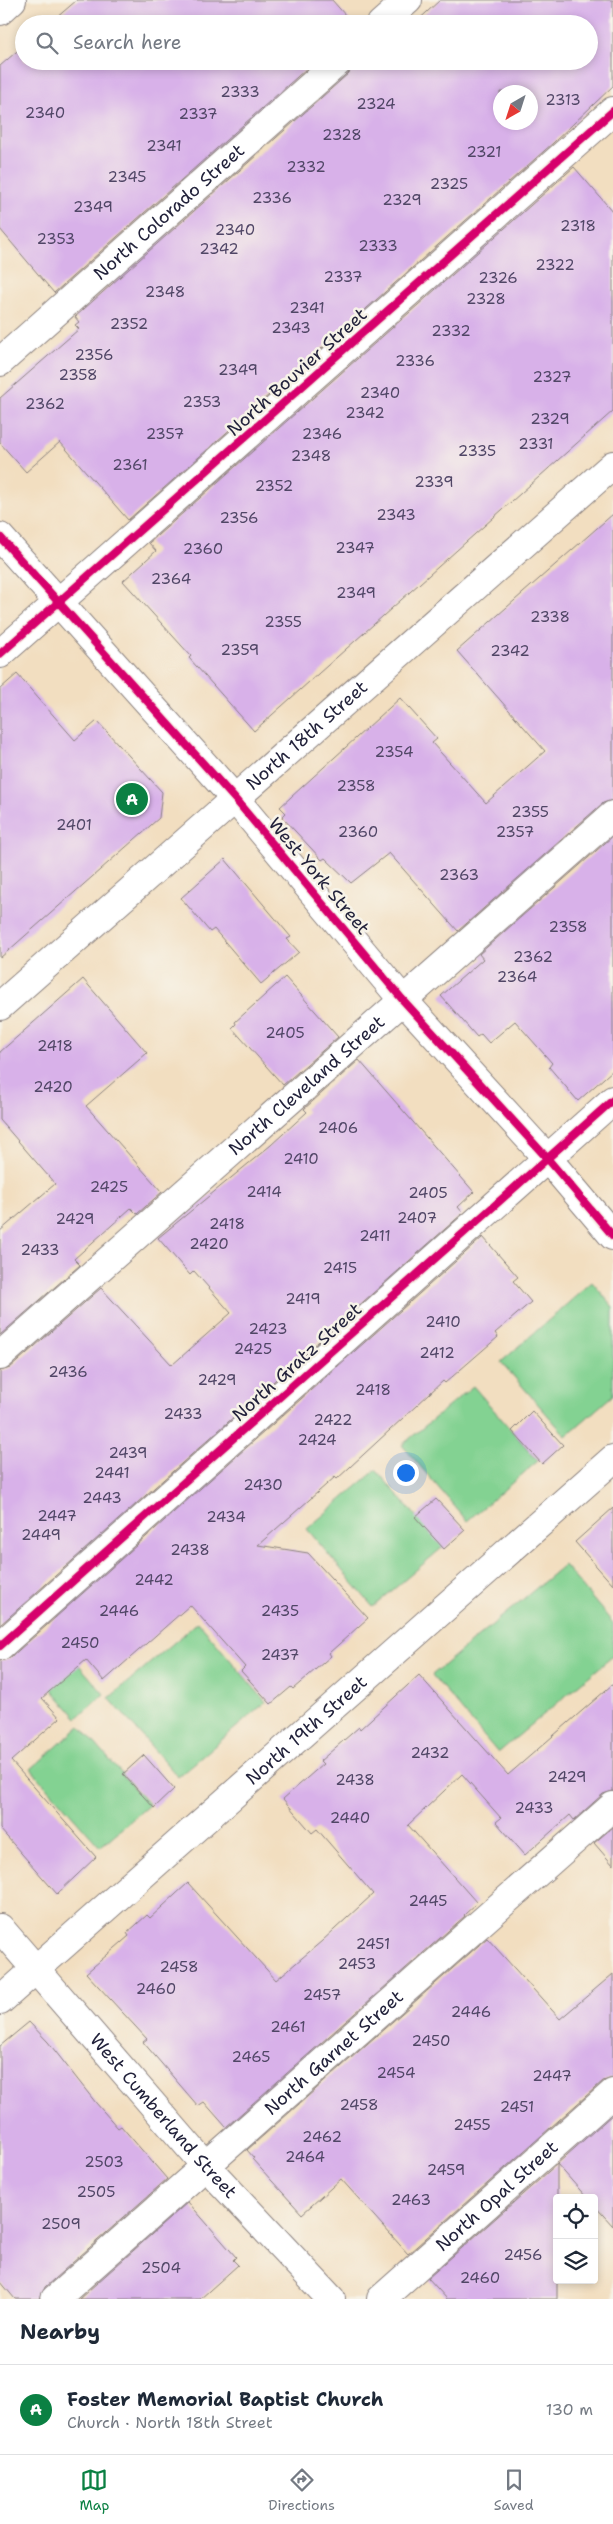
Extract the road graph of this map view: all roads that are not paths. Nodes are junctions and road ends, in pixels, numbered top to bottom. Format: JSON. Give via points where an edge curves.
{"nodes":[{"id":1,"x":12,"y":0,"type":"edge"},
{"id":2,"x":408,"y":0,"type":"edge"},
{"id":3,"x":0,"y":11,"type":"edge"},
{"id":4,"x":391,"y":15,"type":"edge"},
{"id":5,"x":329,"y":70,"type":"edge"},
{"id":6,"x":613,"y":111,"type":"edge"},
{"id":7,"x":0,"y":362,"type":"edge"},
{"id":8,"x":613,"y":465,"type":"edge"},
{"id":9,"x":0,"y":537,"type":"edge"},
{"id":10,"x":60,"y":602,"type":"junction"},
{"id":11,"x":0,"y":654,"type":"edge"},
{"id":12,"x":235,"y":799,"type":"junction"},
{"id":13,"x":613,"y":816,"type":"edge"},
{"id":14,"x":402,"y":999,"type":"junction"},
{"id":15,"x":0,"y":1006,"type":"edge"},
{"id":16,"x":613,"y":1100,"type":"edge"},
{"id":17,"x":547,"y":1158,"type":"junction"},
{"id":18,"x":613,"y":1236,"type":"edge"},
{"id":19,"x":0,"y":1356,"type":"edge"},
{"id":20,"x":613,"y":1459,"type":"edge"},
{"id":21,"x":0,"y":1646,"type":"edge"},
{"id":22,"x":613,"y":1806,"type":"edge"},
{"id":23,"x":0,"y":1928,"type":"edge"},
{"id":24,"x":36,"y":1969,"type":"junction"},
{"id":25,"x":0,"y":2001,"type":"edge"},
{"id":26,"x":613,"y":2093,"type":"edge"},
{"id":27,"x":205,"y":2165,"type":"junction"},
{"id":28,"x":55,"y":2299,"type":"edge"},
{"id":29,"x":331,"y":2299,"type":"edge"},
{"id":30,"x":381,"y":2299,"type":"edge"}],
"edges":[{"from":1,"to":3,"type":"street"},
{"from":2,"to":4,"type":"street"},
{"from":5,"to":7,"type":"street","name":"North Colorado Street"},
{"from":6,"to":10,"type":"street","name":"North Bouvier Street"},
{"from":8,"to":12,"type":"street","name":"North 18th Street"},
{"from":9,"to":10,"type":"street","name":"West York Street"},
{"from":10,"to":11,"type":"street","name":"North Bouvier Street"},
{"from":10,"to":12,"type":"street","name":"West York Street"},
{"from":12,"to":14,"type":"street","name":"West York Street"},
{"from":12,"to":15,"type":"street","name":"North 18th Street"},
{"from":13,"to":14,"type":"street","name":"North Cleveland Street"},
{"from":14,"to":17,"type":"street","name":"West York Street"},
{"from":14,"to":19,"type":"street","name":"North Cleveland Street"},
{"from":16,"to":17,"type":"street","name":"North Gratz Street"},
{"from":17,"to":18,"type":"street","name":"West York Street"},
{"from":17,"to":21,"type":"street","name":"North Gratz Street"},
{"from":20,"to":24,"type":"street","name":"North 19th Street"},
{"from":22,"to":27,"type":"street","name":"North Garnet Street"},
{"from":23,"to":24,"type":"street","name":"West Cumberland Street"},
{"from":24,"to":25,"type":"street","name":"North 19th Street"},
{"from":24,"to":27,"type":"street","name":"West Cumberland Street"},
{"from":26,"to":30,"type":"street","name":"North Opal Street"},
{"from":27,"to":28,"type":"street","name":"North Garnet Street"},
{"from":27,"to":29,"type":"street","name":"West Cumberland Street"}]}
